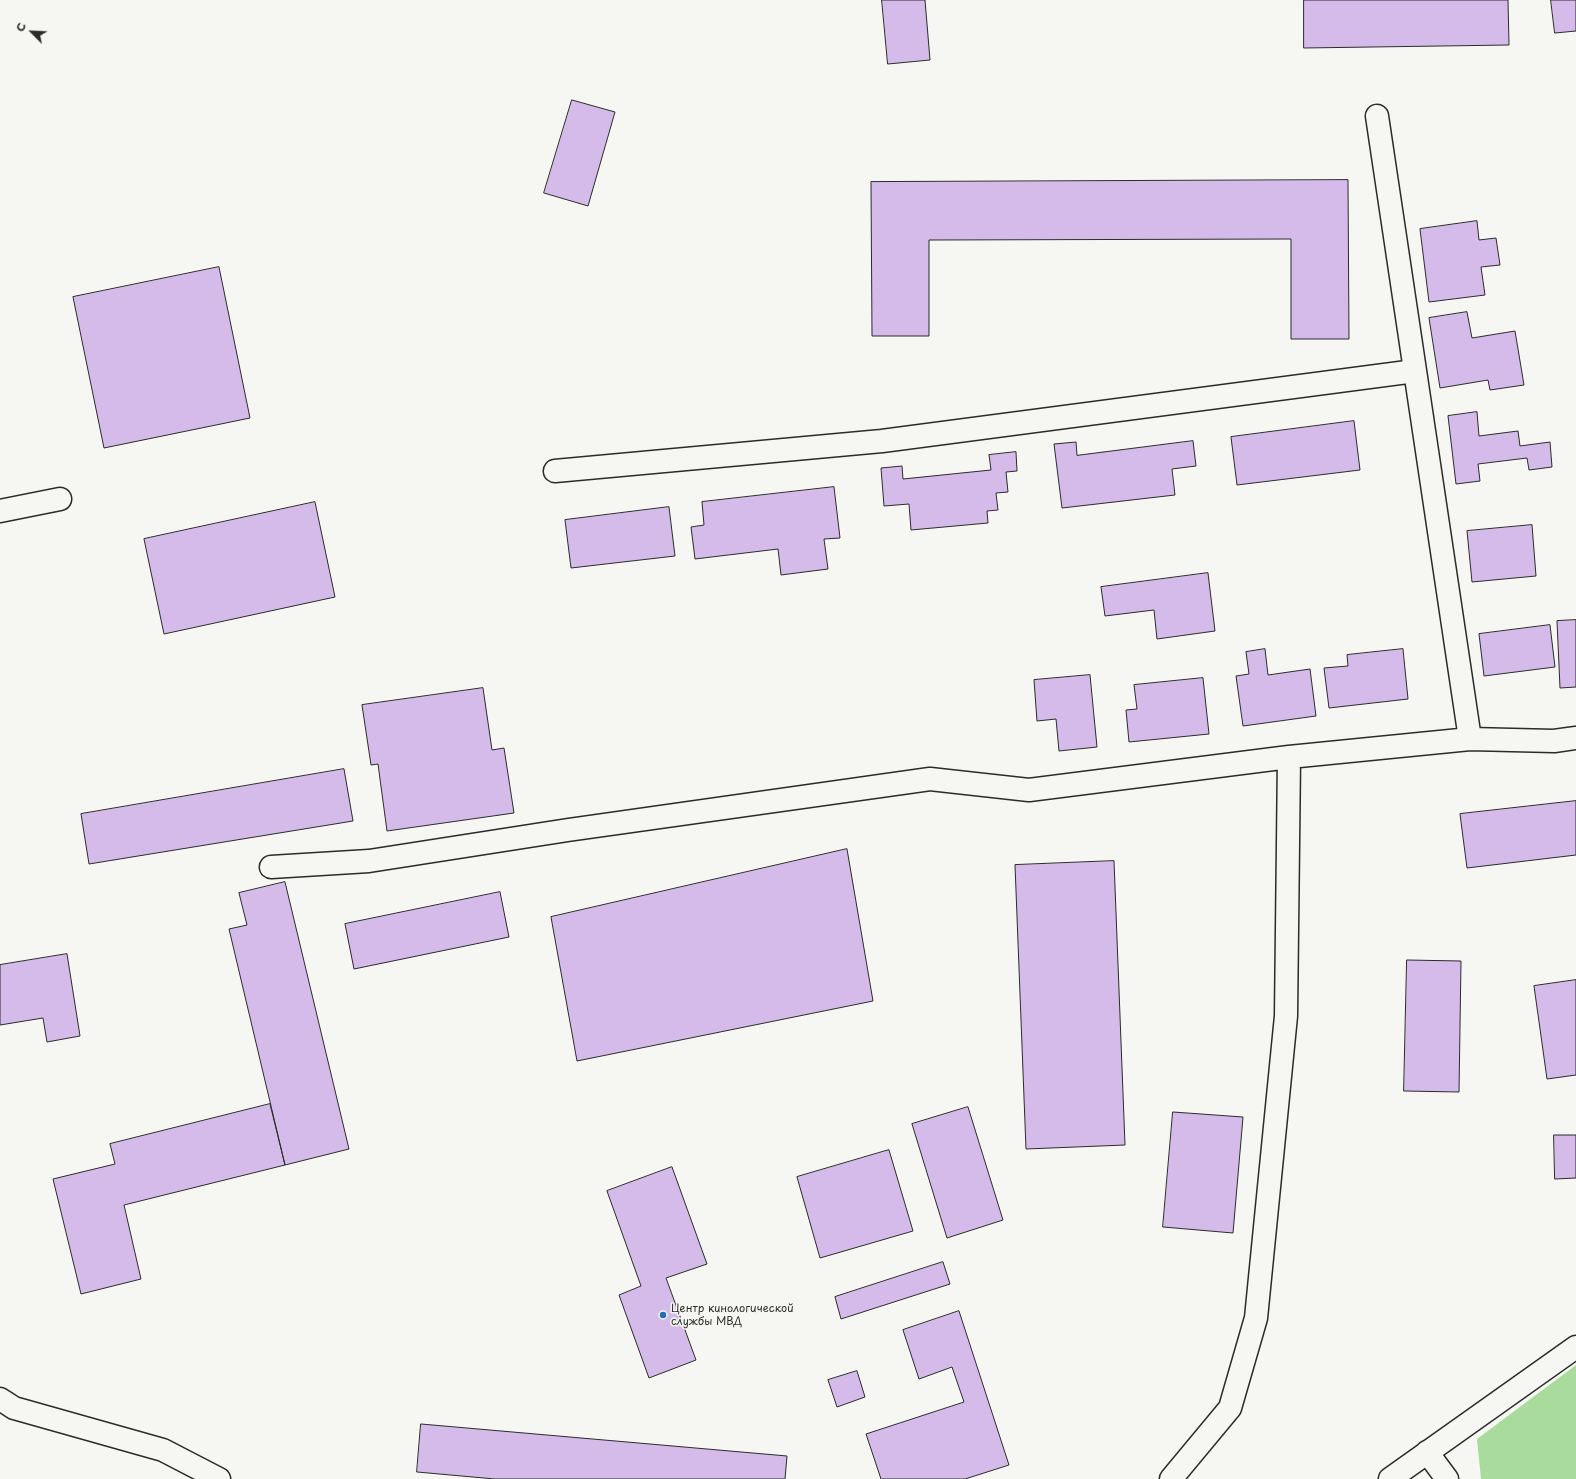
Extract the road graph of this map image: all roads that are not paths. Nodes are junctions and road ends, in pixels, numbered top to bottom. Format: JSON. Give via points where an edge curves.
{"nodes":[{"id":1,"x":1377,"y":116,"type":"dead end"},
{"id":2,"x":1416,"y":371,"type":"junction"},
{"id":3,"x":555,"y":471,"type":"dead end"},
{"id":4,"x":60,"y":499,"type":"dead end"},
{"id":5,"x":0,"y":511,"type":"edge"},
{"id":6,"x":1576,"y":738,"type":"edge"},
{"id":7,"x":1470,"y":739,"type":"junction"},
{"id":8,"x":1289,"y":758,"type":"junction"},
{"id":9,"x":271,"y":867,"type":"dead end"},
{"id":10,"x":1576,"y":1347,"type":"edge"},
{"id":11,"x":0,"y":1399,"type":"edge"},
{"id":12,"x":1427,"y":1452,"type":"junction"},
{"id":13,"x":218,"y":1479,"type":"edge"},
{"id":14,"x":1171,"y":1479,"type":"edge"},
{"id":15,"x":1390,"y":1479,"type":"edge"},
{"id":16,"x":1447,"y":1479,"type":"edge"}],
"edges":[{"from":1,"to":2,"type":"street"},
{"from":2,"to":3,"type":"street","via":[[882,441]]},
{"from":2,"to":7,"type":"street"},
{"from":4,"to":5,"type":"street"},
{"from":6,"to":7,"type":"street","via":[[1554,741]]},
{"from":7,"to":8,"type":"street"},
{"from":8,"to":9,"type":"street","via":[[1029,790],[930,779],[369,861]]},
{"from":8,"to":14,"type":"street","via":[[1286,1016],[1256,1318],[1230,1408]]},
{"from":10,"to":12,"type":"street"},
{"from":11,"to":13,"type":"street","via":[[14,1408],[163,1450]]},
{"from":12,"to":15,"type":"street"},
{"from":12,"to":16,"type":"street"}]}
